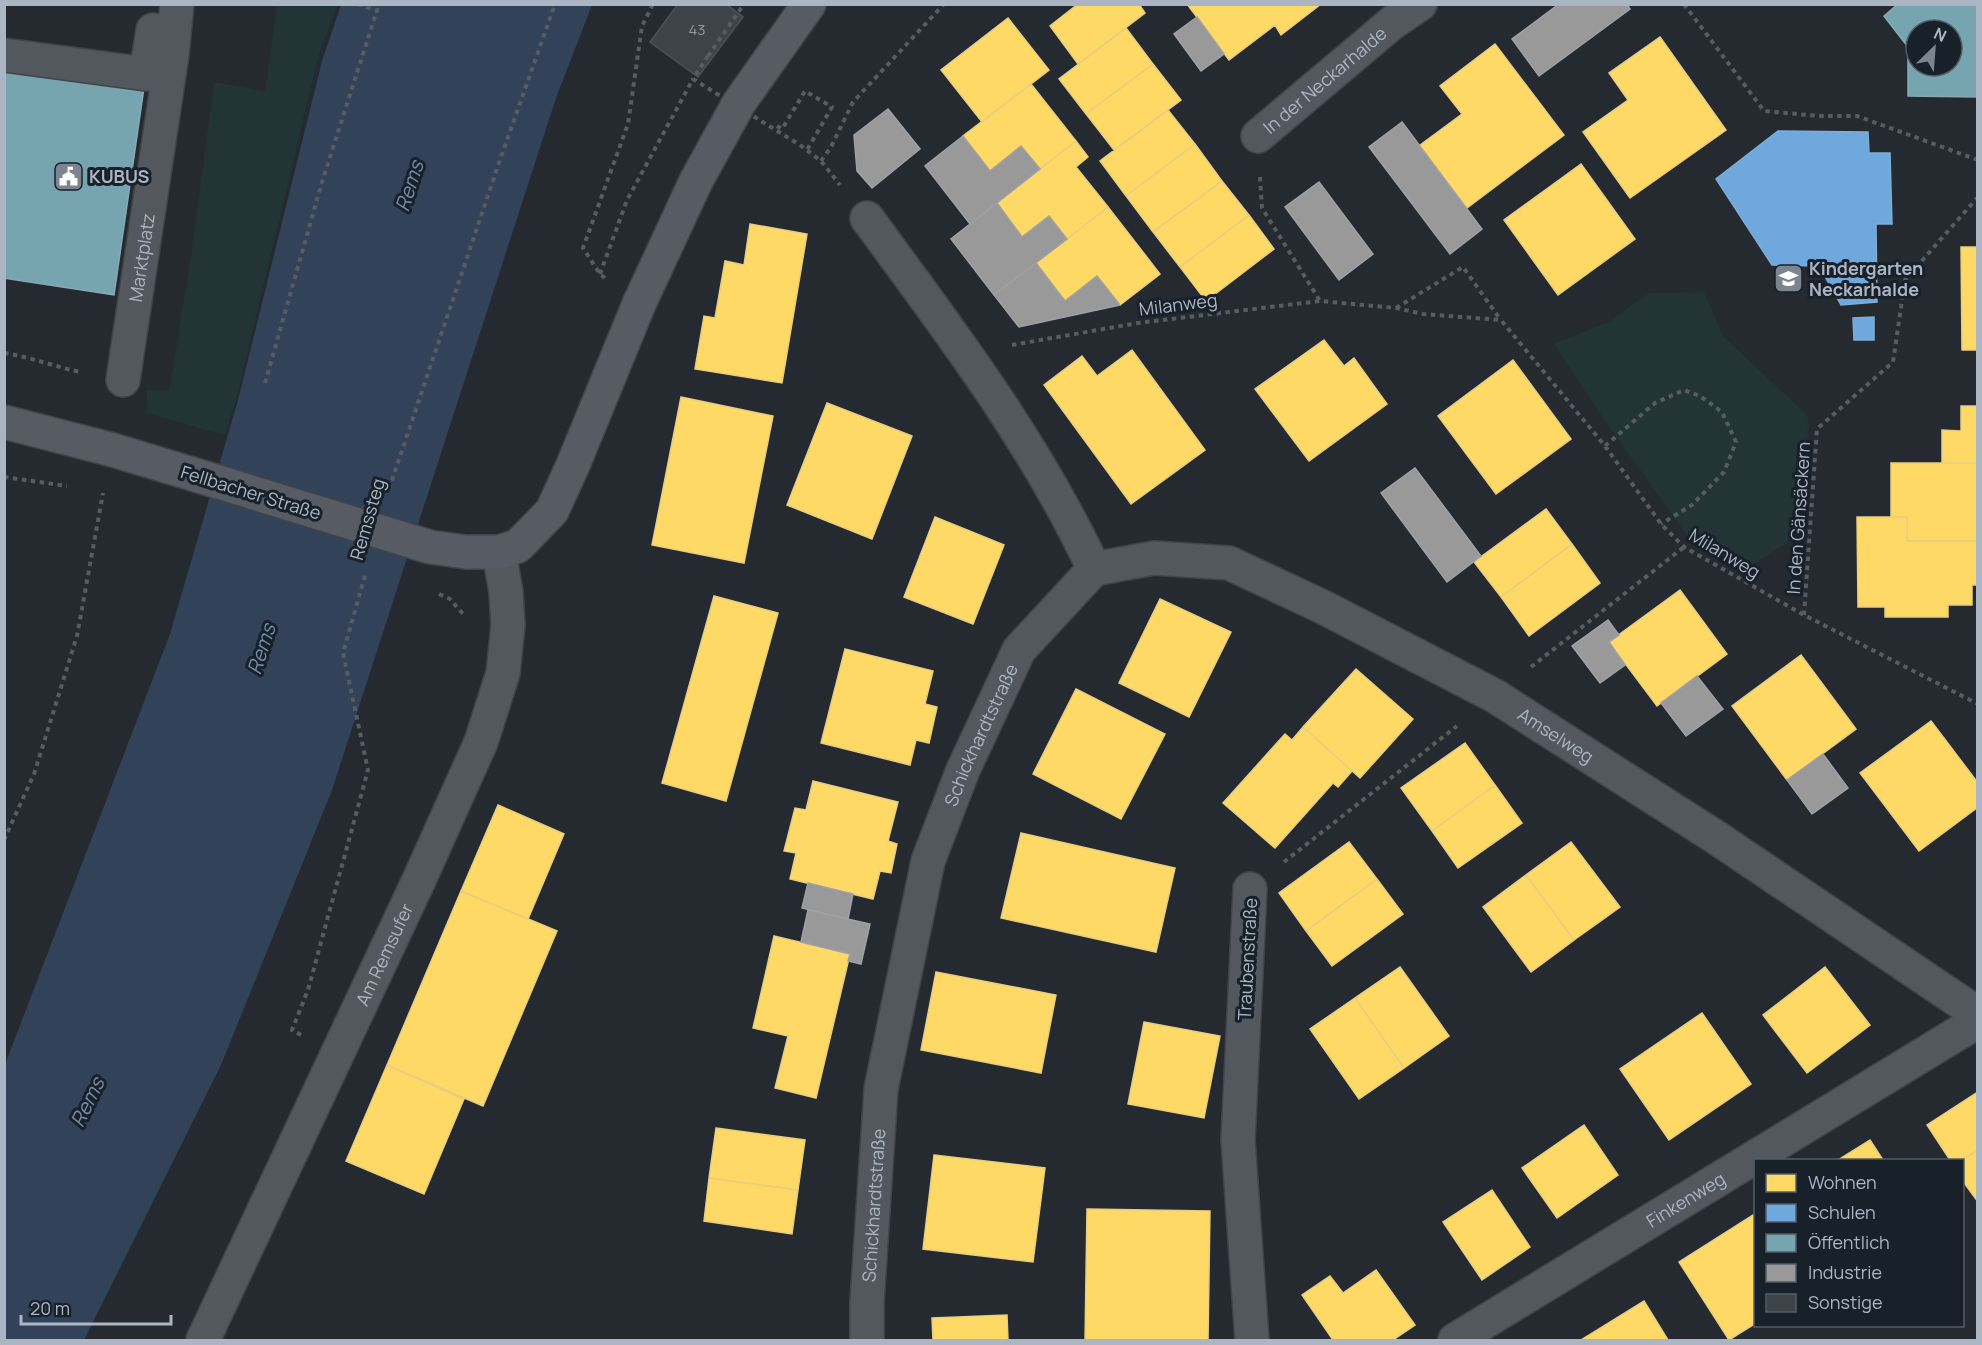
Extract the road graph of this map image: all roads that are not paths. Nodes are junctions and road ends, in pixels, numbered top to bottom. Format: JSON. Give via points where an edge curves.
{"nodes":[{"id":1,"x":809,"y":4,"type":"edge"},
{"id":2,"x":1420,"y":4,"type":"edge"},
{"id":3,"x":166,"y":15,"type":"edge"},
{"id":4,"x":4,"y":55,"type":"edge"},
{"id":5,"x":1258,"y":136,"type":"road end"},
{"id":6,"x":867,"y":218,"type":"road end"},
{"id":7,"x":123,"y":380,"type":"road end"},
{"id":8,"x":4,"y":422,"type":"edge"},
{"id":9,"x":499,"y":552,"type":"junction"},
{"id":10,"x":1094,"y":569,"type":"junction"},
{"id":11,"x":1250,"y":889,"type":"road end"},
{"id":12,"x":1977,"y":1014,"type":"edge"},
{"id":13,"x":1977,"y":1021,"type":"edge"},
{"id":14,"x":203,"y":1341,"type":"edge"},
{"id":15,"x":867,"y":1341,"type":"edge"},
{"id":16,"x":1252,"y":1341,"type":"edge"},
{"id":17,"x":1455,"y":1341,"type":"edge"}],
"edges":[{"from":1,"to":9,"type":"main road","via":[[757,75],[696,181],[639,304],[552,511],[518,546]]},
{"from":2,"to":5,"type":"street","name":"In der Neckarhalde"},
{"from":3,"to":4,"type":"street","name":"Marktplatz","via":[[146,74]]},
{"from":3,"to":7,"type":"street","name":"Marktplatz"},
{"from":6,"to":10,"type":"street","via":[[1040,466]]},
{"from":8,"to":9,"type":"main road","name":"Fellbacher Straße","bridge":true,"via":[[113,450],[430,547]]},
{"from":9,"to":14,"type":"street","name":"Am Remsufer","via":[[506,591],[507,634],[503,673],[481,742]]},
{"from":10,"to":12,"type":"street","name":"Amselweg","via":[[1154,558],[1229,563],[1323,607],[1495,696],[1717,838]]},
{"from":10,"to":15,"type":"street","name":"Schickhardtstraße","via":[[1019,650],[963,770],[928,861],[881,1089]]},
{"from":11,"to":16,"type":"street","name":"Traubenstraße","via":[[1238,1140]]},
{"from":13,"to":17,"type":"street","name":"Finkenweg"}]}
